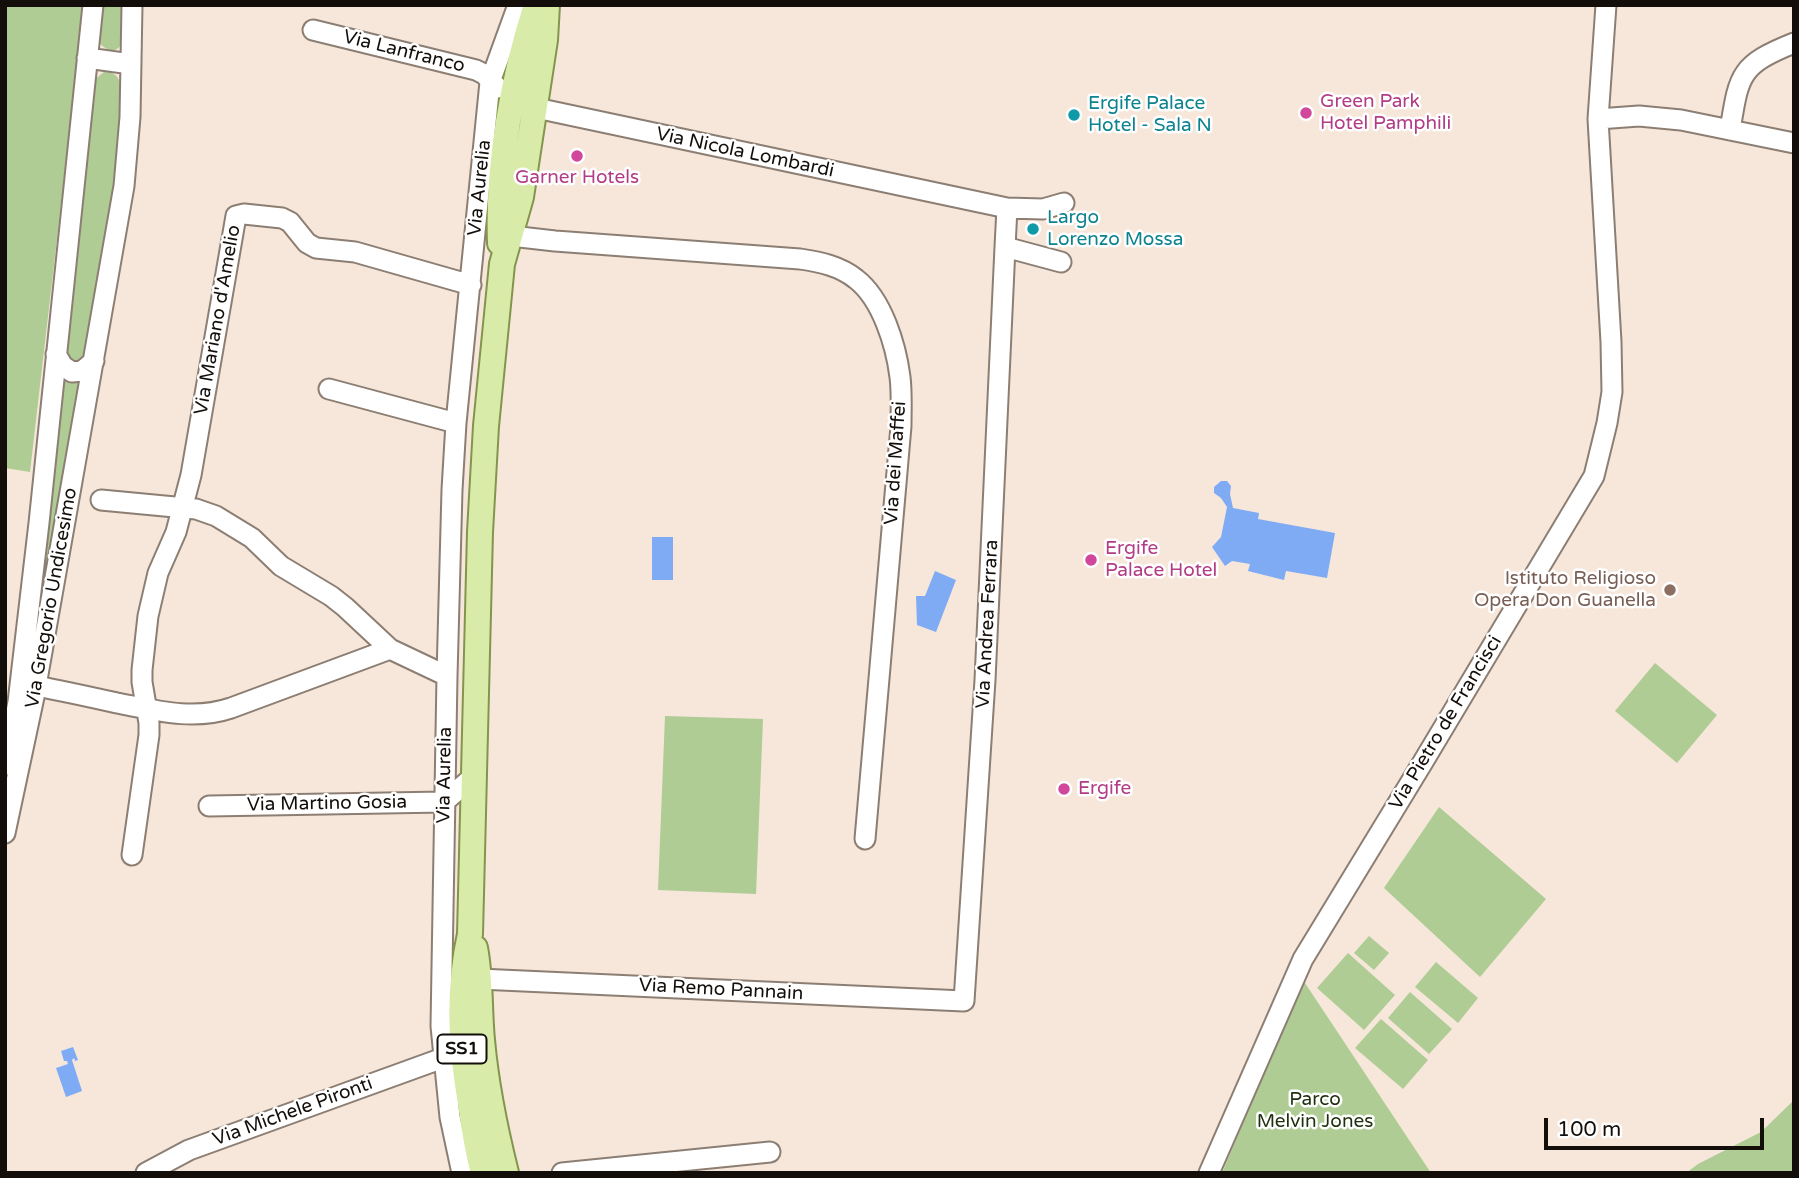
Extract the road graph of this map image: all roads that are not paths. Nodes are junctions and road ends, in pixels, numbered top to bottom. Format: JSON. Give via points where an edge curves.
{"nodes":[{"id":1,"x":93,"y":5,"type":"edge"},
{"id":2,"x":132,"y":5,"type":"edge"},
{"id":3,"x":518,"y":5,"type":"edge"},
{"id":4,"x":536,"y":5,"type":"edge"},
{"id":5,"x":547,"y":5,"type":"edge"},
{"id":6,"x":1606,"y":5,"type":"edge"},
{"id":7,"x":313,"y":30,"type":"dead end"},
{"id":8,"x":1794,"y":43,"type":"edge"},
{"id":9,"x":87,"y":58,"type":"junction"},
{"id":10,"x":131,"y":64,"type":"junction"},
{"id":11,"x":490,"y":82,"type":"junction"},
{"id":12,"x":524,"y":104,"type":"junction"},
{"id":13,"x":1598,"y":119,"type":"junction"},
{"id":14,"x":1730,"y":131,"type":"junction"},
{"id":15,"x":1794,"y":143,"type":"edge"},
{"id":16,"x":1064,"y":203,"type":"dead end"},
{"id":17,"x":1007,"y":208,"type":"junction"},
{"id":18,"x":511,"y":236,"type":"junction"},
{"id":19,"x":1005,"y":247,"type":"junction"},
{"id":20,"x":1061,"y":262,"type":"dead end"},
{"id":21,"x":502,"y":264,"type":"junction"},
{"id":22,"x":471,"y":285,"type":"junction"},
{"id":23,"x":56,"y":354,"type":"junction"},
{"id":24,"x":94,"y":361,"type":"junction"},
{"id":25,"x":461,"y":375,"type":"junction"},
{"id":26,"x":491,"y":379,"type":"junction"},
{"id":27,"x":329,"y":389,"type":"dead end"},
{"id":28,"x":456,"y":423,"type":"junction"},
{"id":29,"x":484,"y":464,"type":"junction"},
{"id":30,"x":452,"y":490,"type":"junction"},
{"id":31,"x":102,"y":500,"type":"dead end"},
{"id":32,"x":183,"y":508,"type":"junction"},
{"id":33,"x":390,"y":649,"type":"junction"},
{"id":34,"x":447,"y":676,"type":"junction"},
{"id":35,"x":36,"y":686,"type":"junction"},
{"id":36,"x":147,"y":709,"type":"junction"},
{"id":37,"x":5,"y":765,"type":"edge"},
{"id":38,"x":474,"y":776,"type":"junction"},
{"id":39,"x":444,"y":802,"type":"junction"},
{"id":40,"x":209,"y":806,"type":"dead end"},
{"id":41,"x":5,"y":833,"type":"edge"},
{"id":42,"x":865,"y":839,"type":"dead end"},
{"id":43,"x":132,"y":855,"type":"dead end"},
{"id":44,"x":470,"y":934,"type":"junction"},
{"id":45,"x":479,"y":978,"type":"junction"},
{"id":46,"x":964,"y":1001,"type":"joint"},
{"id":47,"x":443,"y":1058,"type":"junction"},
{"id":48,"x":770,"y":1152,"type":"dead end"},
{"id":49,"x":476,"y":1170,"type":"edge"},
{"id":50,"x":146,"y":1173,"type":"edge"},
{"id":51,"x":506,"y":1173,"type":"edge"},
{"id":52,"x":562,"y":1173,"type":"edge"},
{"id":53,"x":1209,"y":1173,"type":"edge"}],
"edges":[{"from":1,"to":9,"type":"street","name":"Via Gregorio Undicesimo"},
{"from":2,"to":10,"type":"street","name":"Via Gregorio Undicesimo"},
{"from":3,"to":11,"type":"street","name":"Via Aurelia"},
{"from":4,"to":12,"type":"main road","name":"Via Aurelia","via":[[520,56]]},
{"from":5,"to":12,"type":"main road","name":"Via Aurelia","via":[[545,40]]},
{"from":6,"to":13,"type":"street","name":"Via Pietro de Francisci"},
{"from":7,"to":11,"type":"street","name":"Via Lanfranco","via":[[476,70]]},
{"from":8,"to":14,"type":"street","via":[[1766,55],[1742,76]]},
{"from":9,"to":10,"type":"street"},
{"from":9,"to":23,"type":"street","name":"Via Gregorio Undicesimo"},
{"from":10,"to":24,"type":"street","name":"Via Gregorio Undicesimo","via":[[125,177]]},
{"from":11,"to":12,"type":"street","name":"Via Nicola Lombardi"},
{"from":11,"to":22,"type":"street","name":"Via Aurelia"},
{"from":12,"to":17,"type":"street","name":"Via Nicola Lombardi"},
{"from":12,"to":18,"type":"main road","name":"Via Aurelia","via":[[521,197]]},
{"from":12,"to":21,"type":"main road","name":"Via Aurelia","via":[[503,161]]},
{"from":13,"to":14,"type":"street","via":[[1639,116]]},
{"from":13,"to":53,"type":"street","name":"Via Pietro de Francisci","via":[[1612,392],[1594,476],[1303,959]]},
{"from":14,"to":15,"type":"street"},
{"from":16,"to":17,"type":"street","via":[[1043,209]]},
{"from":17,"to":19,"type":"street"},
{"from":18,"to":21,"type":"main road","name":"Via Aurelia"},
{"from":18,"to":42,"type":"street","name":"Via dei Maffei","via":[[823,263],[856,279],[878,306],[897,361],[901,426]]},
{"from":19,"to":20,"type":"street"},
{"from":19,"to":46,"type":"street","name":"Via Andrea Ferrara","via":[[985,680]]},
{"from":21,"to":26,"type":"main road","name":"Via Aurelia"},
{"from":22,"to":25,"type":"street","name":"Via Aurelia"},
{"from":22,"to":32,"type":"street","name":"Via Mariano d'Amelio","via":[[355,252],[316,248],[282,218],[236,216]]},
{"from":23,"to":24,"type":"street","via":[[72,372]]},
{"from":23,"to":37,"type":"street","name":"Via Gregorio Undicesimo","via":[[18,702]]},
{"from":24,"to":35,"type":"street","name":"Via Gregorio Undicesimo"},
{"from":25,"to":26,"type":"street"},
{"from":25,"to":28,"type":"street","name":"Via Aurelia"},
{"from":26,"to":29,"type":"main road","name":"Via Aurelia"},
{"from":27,"to":28,"type":"street"},
{"from":28,"to":30,"type":"street","name":"Via Aurelia"},
{"from":29,"to":30,"type":"street"},
{"from":29,"to":38,"type":"main road","name":"Via Aurelia"},
{"from":30,"to":34,"type":"street","name":"Via Aurelia"},
{"from":31,"to":32,"type":"street"},
{"from":32,"to":33,"type":"street","via":[[210,513],[252,538],[281,566],[345,607]]},
{"from":32,"to":36,"type":"street","via":[[158,573],[148,615],[142,670]]},
{"from":33,"to":34,"type":"street"},
{"from":33,"to":36,"type":"street","via":[[220,712]]},
{"from":34,"to":39,"type":"street","name":"Via Aurelia"},
{"from":35,"to":36,"type":"street"},
{"from":35,"to":41,"type":"street","name":"Via Gregorio Undicesimo"},
{"from":36,"to":43,"type":"street","via":[[149,735]]},
{"from":38,"to":39,"type":"street"},
{"from":38,"to":44,"type":"main road","name":"Via Aurelia"},
{"from":39,"to":40,"type":"street","name":"Via Martino Gosia"},
{"from":39,"to":47,"type":"street","name":"Via Aurelia"},
{"from":44,"to":45,"type":"main road","name":"Via Aurelia","number":"SS1"},
{"from":44,"to":49,"type":"main road","name":"Via Aurelia","number":"SS1","via":[[461,985],[461,1037]]},
{"from":45,"to":46,"type":"street","name":"Via Remo Pannain"},
{"from":45,"to":51,"type":"main road","name":"Via Aurelia","number":"SS1","via":[[486,1077]]},
{"from":47,"to":49,"type":"street","name":"Via Aurelia","via":[[450,1117]]},
{"from":47,"to":50,"type":"street","name":"Via Michele Pironti","via":[[200,1146]]},
{"from":48,"to":52,"type":"street"}]}
